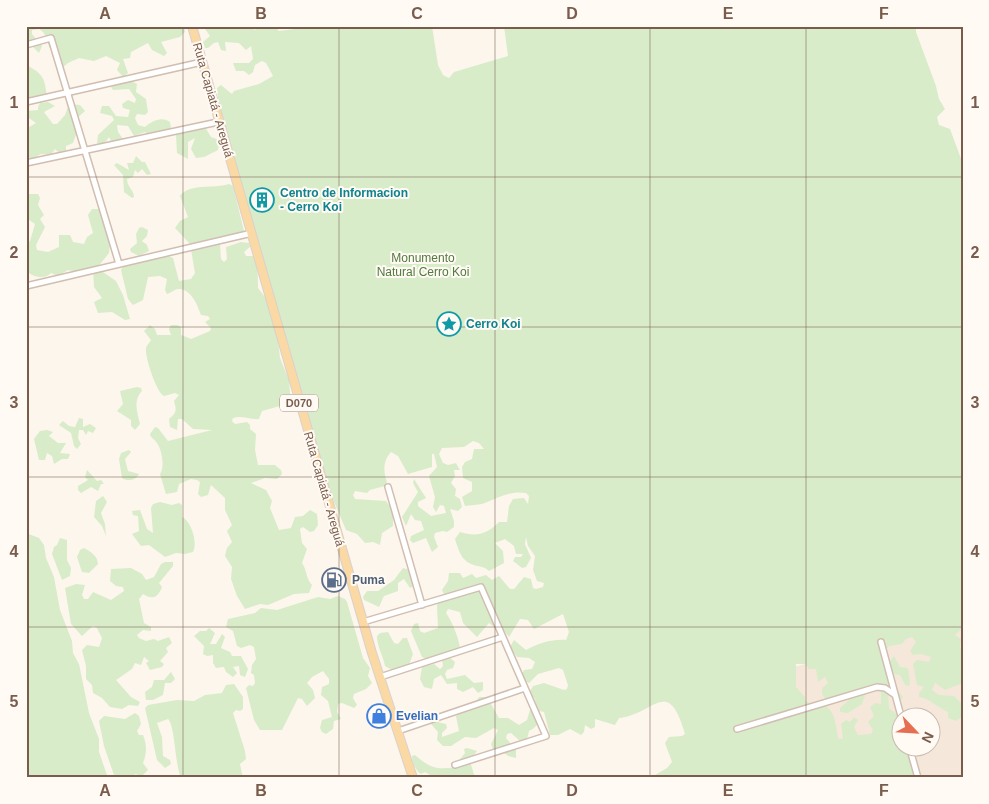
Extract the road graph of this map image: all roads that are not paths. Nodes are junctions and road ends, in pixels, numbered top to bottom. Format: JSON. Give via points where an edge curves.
{"nodes":[{"id":1,"x":192,"y":26,"type":"edge"},
{"id":2,"x":26,"y":45,"type":"edge"},
{"id":3,"x":202,"y":62,"type":"junction"},
{"id":4,"x":67,"y":93,"type":"junction"},
{"id":5,"x":26,"y":102,"type":"edge"},
{"id":6,"x":218,"y":122,"type":"junction"},
{"id":7,"x":84,"y":149,"type":"junction"},
{"id":8,"x":26,"y":163,"type":"edge"},
{"id":9,"x":252,"y":233,"type":"junction"},
{"id":10,"x":119,"y":264,"type":"junction"},
{"id":11,"x":26,"y":286,"type":"edge"},
{"id":12,"x":388,"y":487,"type":"dead end"},
{"id":13,"x":422,"y":604,"type":"junction"},
{"id":14,"x":364,"y":622,"type":"junction"},
{"id":15,"x":503,"y":637,"type":"junction"},
{"id":16,"x":881,"y":642,"type":"dead end"},
{"id":17,"x":380,"y":677,"type":"junction"},
{"id":18,"x":525,"y":688,"type":"junction"},
{"id":19,"x":895,"y":695,"type":"junction"},
{"id":20,"x":898,"y":706,"type":"edge"},
{"id":21,"x":737,"y":729,"type":"dead end"},
{"id":22,"x":398,"y":732,"type":"junction"},
{"id":23,"x":912,"y":756,"type":"edge"},
{"id":24,"x":455,"y":765,"type":"dead end"},
{"id":25,"x":413,"y":778,"type":"edge"},
{"id":26,"x":918,"y":778,"type":"edge"}],
"edges":[{"from":1,"to":3,"type":"main road","name":"Ruta Capiatá - Areguá","number":"D070"},
{"from":2,"to":4,"type":"street","via":[[51,38]]},
{"from":3,"to":4,"type":"street"},
{"from":3,"to":6,"type":"main road","name":"Ruta Capiatá - Areguá","number":"D070"},
{"from":4,"to":5,"type":"street"},
{"from":4,"to":7,"type":"street"},
{"from":6,"to":7,"type":"street"},
{"from":6,"to":9,"type":"main road","name":"Ruta Capiatá - Areguá","number":"D070"},
{"from":7,"to":8,"type":"street"},
{"from":7,"to":10,"type":"street"},
{"from":9,"to":10,"type":"street"},
{"from":9,"to":14,"type":"main road","name":"Ruta Capiatá - Areguá","number":"D070"},
{"from":10,"to":11,"type":"street"},
{"from":12,"to":13,"type":"street"},
{"from":13,"to":14,"type":"street"},
{"from":13,"to":15,"type":"street","via":[[481,587]]},
{"from":14,"to":17,"type":"main road","name":"Ruta Capiatá - Areguá","number":"D070"},
{"from":15,"to":17,"type":"street"},
{"from":15,"to":18,"type":"street"},
{"from":16,"to":19,"type":"street"},
{"from":17,"to":22,"type":"main road","name":"Ruta Capiatá - Areguá","number":"D070"},
{"from":18,"to":22,"type":"street"},
{"from":18,"to":24,"type":"street","via":[[546,736]]},
{"from":19,"to":20,"type":"street"},
{"from":19,"to":21,"type":"street","via":[[877,687]]},
{"from":22,"to":25,"type":"main road","name":"Ruta Capiatá - Areguá","number":"D070"},
{"from":23,"to":26,"type":"street"}]}
